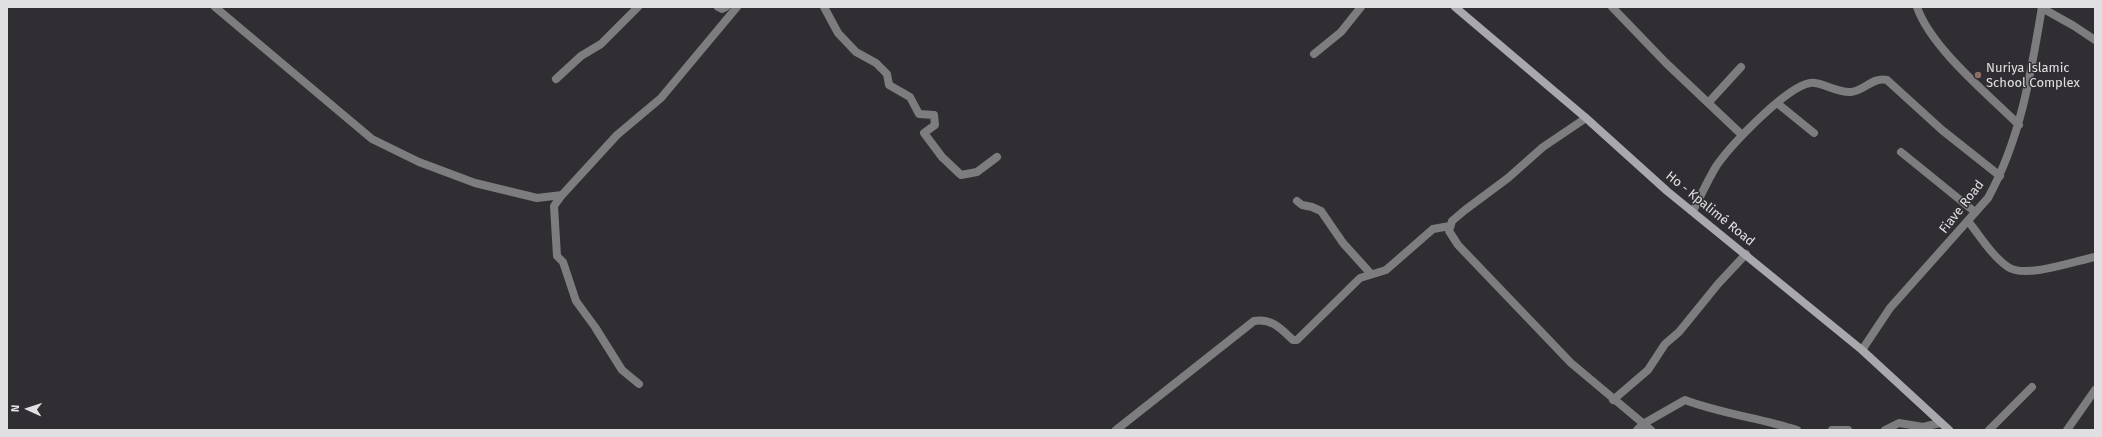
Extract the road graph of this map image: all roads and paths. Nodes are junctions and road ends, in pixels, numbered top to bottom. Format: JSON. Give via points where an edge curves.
{"nodes":[{"id":1,"x":216,"y":7,"type":"edge"},
{"id":2,"x":638,"y":7,"type":"edge"},
{"id":3,"x":718,"y":7,"type":"edge"},
{"id":4,"x":726,"y":7,"type":"edge"},
{"id":5,"x":738,"y":7,"type":"edge"},
{"id":6,"x":824,"y":7,"type":"edge"},
{"id":7,"x":1361,"y":7,"type":"edge"},
{"id":8,"x":1455,"y":7,"type":"edge"},
{"id":9,"x":1612,"y":7,"type":"edge"},
{"id":10,"x":1917,"y":7,"type":"edge"},
{"id":11,"x":2042,"y":7,"type":"edge"},
{"id":12,"x":2095,"y":40,"type":"edge"},
{"id":13,"x":1314,"y":54,"type":"dead end"},
{"id":14,"x":1741,"y":67,"type":"dead end"},
{"id":15,"x":556,"y":79,"type":"dead end"},
{"id":16,"x":1709,"y":102,"type":"junction"},
{"id":17,"x":1777,"y":103,"type":"junction"},
{"id":18,"x":1586,"y":118,"type":"junction"},
{"id":19,"x":2019,"y":125,"type":"junction"},
{"id":20,"x":1814,"y":133,"type":"dead end"},
{"id":21,"x":1742,"y":135,"type":"junction"},
{"id":22,"x":1901,"y":152,"type":"dead end"},
{"id":23,"x":997,"y":157,"type":"dead end"},
{"id":24,"x":2000,"y":176,"type":"junction"},
{"id":25,"x":562,"y":195,"type":"junction"},
{"id":26,"x":1297,"y":201,"type":"dead end"},
{"id":27,"x":1693,"y":211,"type":"junction"},
{"id":28,"x":1976,"y":212,"type":"junction"},
{"id":29,"x":1968,"y":221,"type":"junction"},
{"id":30,"x":1450,"y":226,"type":"junction"},
{"id":31,"x":1746,"y":254,"type":"junction"},
{"id":32,"x":2095,"y":256,"type":"edge"},
{"id":33,"x":1371,"y":274,"type":"junction"},
{"id":34,"x":1862,"y":350,"type":"junction"},
{"id":35,"x":639,"y":384,"type":"dead end"},
{"id":36,"x":2032,"y":387,"type":"dead end"},
{"id":37,"x":2095,"y":390,"type":"edge"},
{"id":38,"x":1613,"y":400,"type":"junction"},
{"id":39,"x":1940,"y":423,"type":"junction"},
{"id":40,"x":1640,"y":427,"type":"edge"},
{"id":41,"x":1116,"y":430,"type":"edge"},
{"id":42,"x":1651,"y":430,"type":"edge"},
{"id":43,"x":1798,"y":430,"type":"edge"},
{"id":44,"x":1832,"y":430,"type":"edge"},
{"id":45,"x":1848,"y":430,"type":"edge"},
{"id":46,"x":1885,"y":430,"type":"edge"},
{"id":47,"x":1949,"y":430,"type":"edge"},
{"id":48,"x":1989,"y":430,"type":"edge"},
{"id":49,"x":2067,"y":430,"type":"edge"}],
"edges":[{"from":1,"to":25,"type":"street","via":[[372,139],[420,162],[475,183],[537,198]]},
{"from":2,"to":15,"type":"street","via":[[601,44],[581,56]]},
{"from":3,"to":4,"type":"street"},
{"from":5,"to":25,"type":"street","via":[[661,98],[617,135]]},
{"from":6,"to":23,"type":"street","via":[[838,33],[856,52],[876,63],[888,74],[889,85],[910,97],[919,114],[934,115],[935,125],[924,133],[942,157],[961,175],[977,172]]},
{"from":7,"to":13,"type":"street","via":[[1341,32]]},
{"from":8,"to":18,"type":"main road","name":"Ho - Kpalimé Road"},
{"from":9,"to":16,"type":"street","via":[[1666,63]]},
{"from":10,"to":19,"type":"street","via":[[1922,21],[1938,44]]},
{"from":11,"to":12,"type":"street"},
{"from":11,"to":19,"type":"street","name":"Fiave Road"},
{"from":14,"to":16,"type":"street"},
{"from":16,"to":21,"type":"street"},
{"from":17,"to":20,"type":"street"},
{"from":17,"to":21,"type":"street"},
{"from":17,"to":24,"type":"street","via":[[1802,84],[1816,82],[1844,93],[1855,92],[1880,78],[1887,80],[1942,130]]},
{"from":18,"to":27,"type":"main road","name":"Ho - Kpalimé Road"},
{"from":18,"to":30,"type":"street","via":[[1543,147],[1508,178],[1465,210]]},
{"from":19,"to":24,"type":"street","name":"Fiave Road"},
{"from":21,"to":27,"type":"street","via":[[1717,165]]},
{"from":22,"to":28,"type":"street"},
{"from":24,"to":28,"type":"street","name":"Fiave Road","via":[[1988,198]]},
{"from":25,"to":35,"type":"street","via":[[554,206],[557,256],[563,262],[576,301],[622,370]]},
{"from":26,"to":33,"type":"street","via":[[1302,206],[1312,206],[1320,211],[1342,243]]},
{"from":27,"to":31,"type":"main road","name":"Ho - Kpalimé Road"},
{"from":28,"to":29,"type":"street","name":"Fiave Road"},
{"from":29,"to":32,"type":"street","via":[[2001,261],[2009,268],[2022,272]]},
{"from":29,"to":34,"type":"street","name":"Fiave Road","via":[[1890,308]]},
{"from":30,"to":33,"type":"street","via":[[1434,229],[1386,270]]},
{"from":30,"to":38,"type":"street","via":[[1449,231],[1458,246],[1571,363]]},
{"from":31,"to":34,"type":"main road","name":"Ho - Kpalimé Road"},
{"from":31,"to":38,"type":"street","via":[[1679,332],[1665,344],[1648,370]]},
{"from":33,"to":41,"type":"street","via":[[1363,276],[1349,287],[1296,340],[1268,321],[1254,321]]},
{"from":34,"to":39,"type":"main road","name":"Ho - Kpalimé Road"},
{"from":36,"to":48,"type":"street"},
{"from":37,"to":49,"type":"street"},
{"from":38,"to":40,"type":"street"},
{"from":39,"to":46,"type":"street","via":[[1923,427],[1899,423]]},
{"from":39,"to":47,"type":"main road","name":"Ho - Kpalimé Road"},
{"from":40,"to":42,"type":"street"},
{"from":40,"to":43,"type":"street","via":[[1685,400],[1709,410],[1778,423]]},
{"from":44,"to":45,"type":"street"}]}
